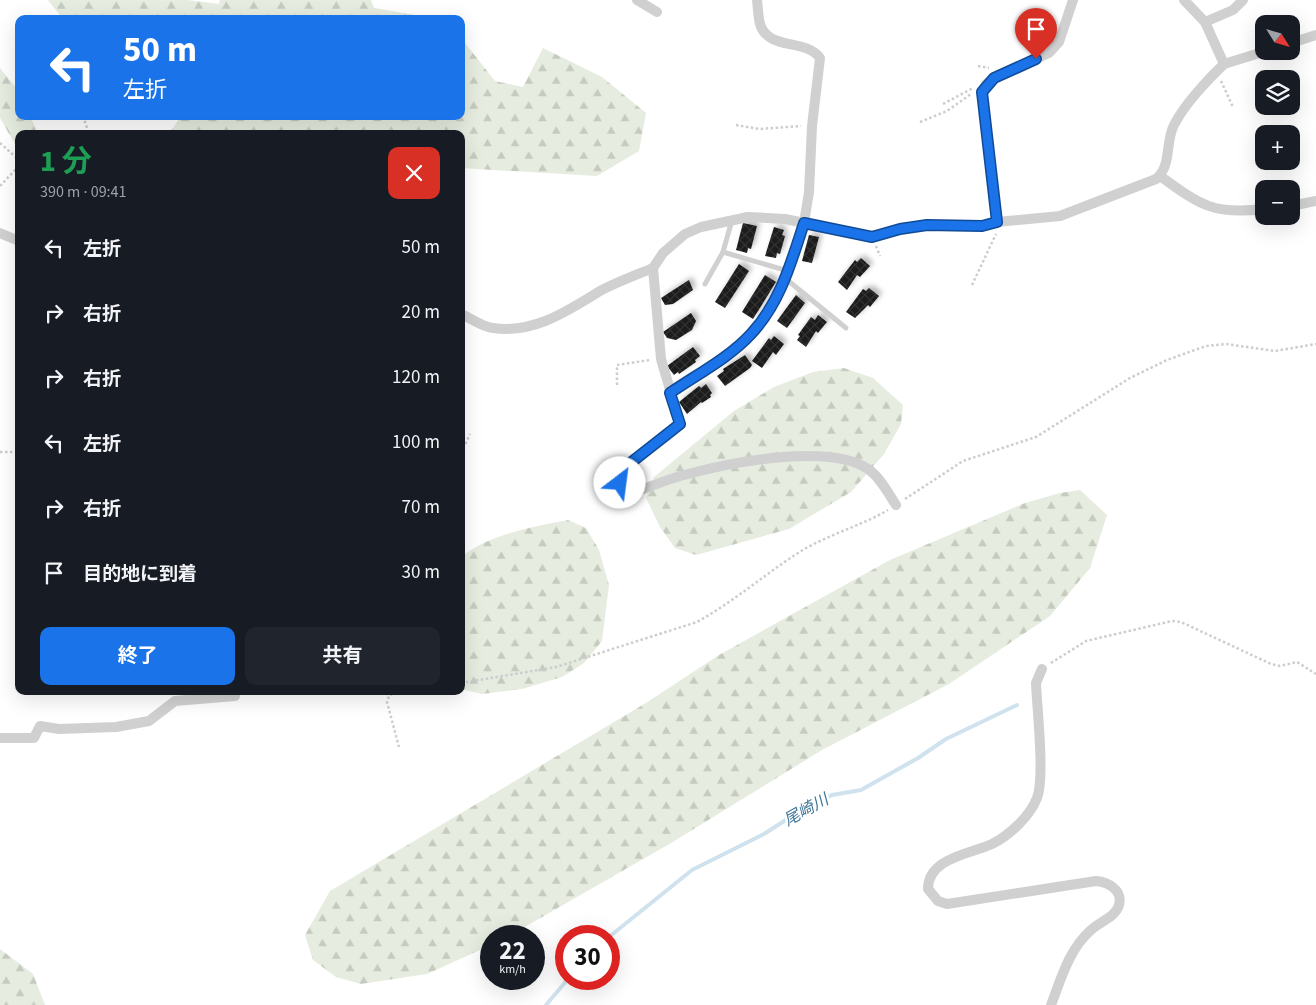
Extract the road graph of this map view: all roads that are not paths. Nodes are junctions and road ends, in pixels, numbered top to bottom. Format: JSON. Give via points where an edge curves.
{"nodes":[{"id":1,"x":637,"y":0,"type":"edge"},
{"id":2,"x":757,"y":0,"type":"edge"},
{"id":3,"x":1073,"y":0,"type":"edge"},
{"id":4,"x":1184,"y":0,"type":"edge"},
{"id":5,"x":1243,"y":0,"type":"edge"},
{"id":6,"x":658,"y":12,"type":"dead end"},
{"id":7,"x":1205,"y":22,"type":"junction"},
{"id":8,"x":1316,"y":35,"type":"edge"},
{"id":9,"x":1300,"y":40,"type":"edge"},
{"id":10,"x":1255,"y":55,"type":"edge"},
{"id":11,"x":1220,"y":67,"type":"junction"},
{"id":12,"x":1160,"y":176,"type":"junction"},
{"id":13,"x":1316,"y":201,"type":"edge"},
{"id":14,"x":1300,"y":204,"type":"edge"},
{"id":15,"x":1255,"y":210,"type":"edge"},
{"id":16,"x":732,"y":219,"type":"junction"},
{"id":17,"x":997,"y":222,"type":"junction"},
{"id":18,"x":804,"y":223,"type":"junction"},
{"id":19,"x":0,"y":233,"type":"edge"},
{"id":20,"x":15,"y":239,"type":"edge"},
{"id":21,"x":723,"y":252,"type":"junction"},
{"id":22,"x":654,"y":268,"type":"junction"},
{"id":23,"x":788,"y":271,"type":"junction"},
{"id":24,"x":786,"y":279,"type":"junction"},
{"id":25,"x":705,"y":284,"type":"dead end"},
{"id":26,"x":465,"y":316,"type":"edge"},
{"id":27,"x":846,"y":328,"type":"dead end"},
{"id":28,"x":670,"y":393,"type":"junction"},
{"id":29,"x":896,"y":505,"type":"dead end"},
{"id":30,"x":1042,"y":669,"type":"road end"},
{"id":31,"x":236,"y":696,"type":"dead end"},
{"id":32,"x":0,"y":738,"type":"edge"},
{"id":33,"x":1051,"y":1005,"type":"edge"}],
"edges":[{"from":1,"to":6,"type":"street"},
{"from":2,"to":18,"type":"street","via":[[760,25],[768,36],[810,49],[820,58],[812,126],[810,192]]},
{"from":3,"to":17,"type":"street","via":[[1059,42],[1049,52],[984,88]]},
{"from":4,"to":7,"type":"street"},
{"from":5,"to":7,"type":"street","via":[[1233,10]]},
{"from":7,"to":11,"type":"street"},
{"from":8,"to":9,"type":"street"},
{"from":10,"to":11,"type":"street"},
{"from":11,"to":12,"type":"street","via":[[1174,125],[1166,166]]},
{"from":12,"to":15,"type":"street","via":[[1217,210]]},
{"from":12,"to":17,"type":"street","via":[[1127,192],[1060,216]]},
{"from":13,"to":14,"type":"street"},
{"from":16,"to":18,"type":"street"},
{"from":16,"to":21,"type":"lane"},
{"from":16,"to":22,"type":"street","via":[[684,234],[663,253]]},
{"from":17,"to":18,"type":"street","via":[[982,226],[927,225],[872,237]]},
{"from":18,"to":23,"type":"lane"},
{"from":19,"to":20,"type":"street"},
{"from":21,"to":23,"type":"lane"},
{"from":21,"to":25,"type":"lane"},
{"from":22,"to":26,"type":"street","via":[[532,326],[491,328]]},
{"from":22,"to":28,"type":"street","via":[[661,360]]},
{"from":23,"to":24,"type":"lane"},
{"from":24,"to":27,"type":"lane"},
{"from":24,"to":28,"type":"lane","via":[[752,334]]},
{"from":28,"to":29,"type":"street","via":[[680,424],[619,475],[626,490],[638,491],[688,474],[742,462],[818,454],[868,468]]},
{"from":30,"to":33,"type":"street","via":[[1036,683],[1040,788],[1032,809],[1003,837],[943,863],[930,876],[928,888],[933,898],[947,904],[1096,881],[1112,886],[1119,895],[1119,906],[1088,932],[1078,945]]},
{"from":31,"to":32,"type":"street","via":[[175,701],[149,720],[116,727],[59,729],[40,726],[34,738]]}]}
